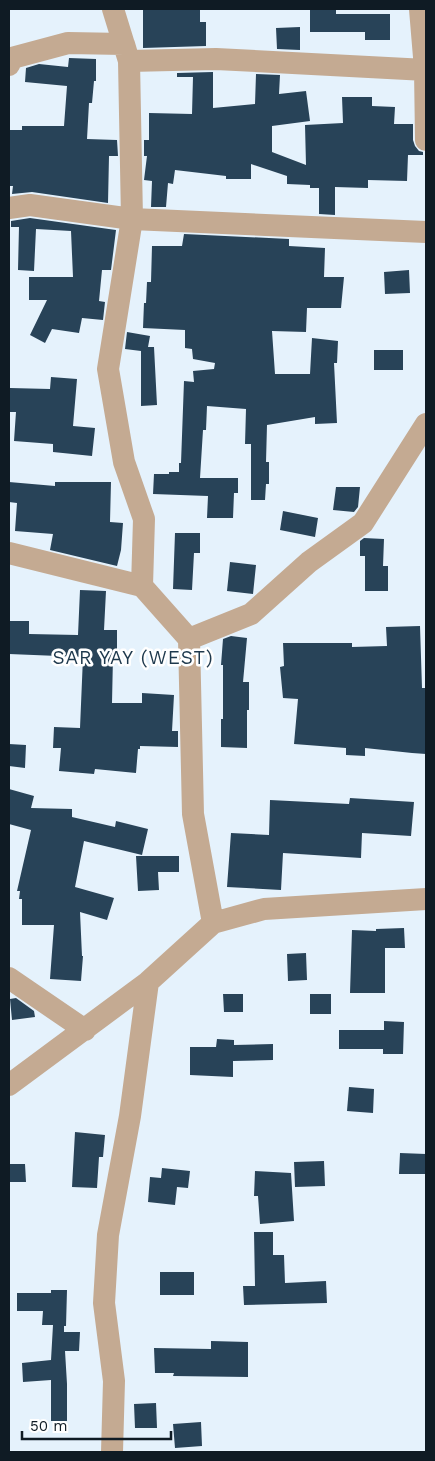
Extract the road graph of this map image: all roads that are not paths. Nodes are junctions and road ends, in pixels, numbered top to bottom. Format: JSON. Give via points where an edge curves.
{"nodes":[{"id":1,"x":113,"y":9,"type":"edge"},
{"id":2,"x":420,"y":9,"type":"edge"},
{"id":3,"x":128,"y":57,"type":"junction"},
{"id":4,"x":9,"y":65,"type":"edge"},
{"id":5,"x":426,"y":70,"type":"edge"},
{"id":6,"x":426,"y":140,"type":"edge"},
{"id":7,"x":9,"y":208,"type":"edge"},
{"id":8,"x":132,"y":219,"type":"junction"},
{"id":9,"x":426,"y":232,"type":"edge"},
{"id":10,"x":426,"y":424,"type":"edge"},
{"id":11,"x":9,"y":554,"type":"edge"},
{"id":12,"x":142,"y":586,"type":"junction"},
{"id":13,"x":189,"y":639,"type":"junction"},
{"id":14,"x":426,"y":899,"type":"edge"},
{"id":15,"x":213,"y":923,"type":"junction"},
{"id":16,"x":9,"y":978,"type":"edge"},
{"id":17,"x":148,"y":982,"type":"junction"},
{"id":18,"x":85,"y":1030,"type":"junction"},
{"id":19,"x":9,"y":1085,"type":"edge"},
{"id":20,"x":112,"y":1452,"type":"edge"}],
"edges":[{"from":1,"to":3,"type":"street"},
{"from":2,"to":5,"type":"street"},
{"from":3,"to":4,"type":"street","via":[[124,44],[68,43],[12,58]]},
{"from":3,"to":5,"type":"street"},
{"from":3,"to":8,"type":"street"},
{"from":5,"to":6,"type":"street"},
{"from":7,"to":8,"type":"street","via":[[30,205]]},
{"from":8,"to":9,"type":"street"},
{"from":8,"to":12,"type":"street","via":[[108,369],[124,462],[144,519]]},
{"from":10,"to":13,"type":"street","via":[[363,523],[308,562],[251,614]]},
{"from":11,"to":12,"type":"street"},
{"from":12,"to":13,"type":"street"},
{"from":13,"to":15,"type":"street","via":[[193,814]]},
{"from":14,"to":15,"type":"street","via":[[264,908]]},
{"from":15,"to":17,"type":"street"},
{"from":16,"to":18,"type":"street"},
{"from":17,"to":18,"type":"street"},
{"from":17,"to":20,"type":"street","via":[[130,1116],[108,1236],[104,1303],[114,1381]]},
{"from":18,"to":19,"type":"street"}]}
